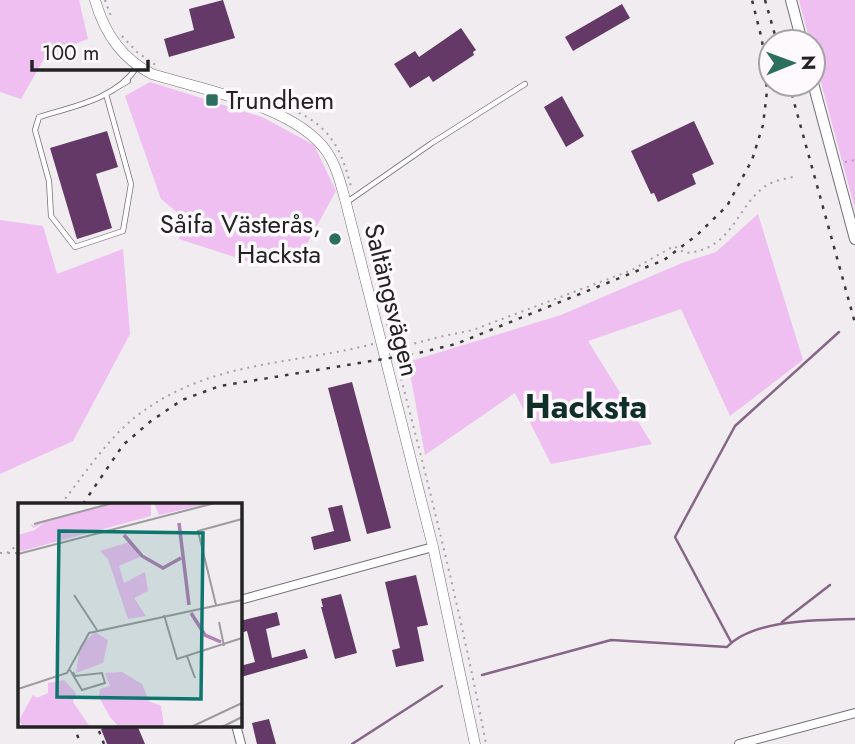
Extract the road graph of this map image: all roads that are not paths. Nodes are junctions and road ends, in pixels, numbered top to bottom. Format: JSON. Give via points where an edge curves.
{"nodes":[{"id":1,"x":94,"y":0,"type":"edge"},
{"id":2,"x":790,"y":0,"type":"edge"},
{"id":3,"x":798,"y":28,"type":"edge"},
{"id":4,"x":137,"y":66,"type":"junction"},
{"id":5,"x":525,"y":83,"type":"dead end"},
{"id":6,"x":106,"y":94,"type":"junction"},
{"id":7,"x":817,"y":98,"type":"edge"},
{"id":8,"x":350,"y":200,"type":"junction"},
{"id":9,"x":855,"y":239,"type":"edge"},
{"id":10,"x":433,"y":547,"type":"junction"},
{"id":11,"x":242,"y":599,"type":"edge"},
{"id":12,"x":855,"y":713,"type":"edge"},
{"id":13,"x":236,"y":726,"type":"edge"},
{"id":14,"x":242,"y":744,"type":"edge"},
{"id":15,"x":475,"y":744,"type":"edge"},
{"id":16,"x":739,"y":744,"type":"edge"}],
"edges":[{"from":1,"to":4,"type":"street","name":"Saltängsvägen","via":[[111,37]]},
{"from":2,"to":3,"type":"main road"},
{"from":4,"to":6,"type":"lane","via":[[128,81]]},
{"from":4,"to":8,"type":"street","name":"Saltängsvägen","via":[[269,110],[305,130],[331,160]]},
{"from":5,"to":8,"type":"lane"},
{"from":6,"to":6,"type":"lane","via":[[39,117],[34,130],[49,181],[51,216],[75,247],[123,231],[131,184]]},
{"from":7,"to":9,"type":"main road"},
{"from":8,"to":10,"type":"street","name":"Saltängsvägen"},
{"from":10,"to":11,"type":"street"},
{"from":10,"to":15,"type":"street","name":"Saltängsvägen"},
{"from":12,"to":16,"type":"street"},
{"from":13,"to":14,"type":"street"}]}
